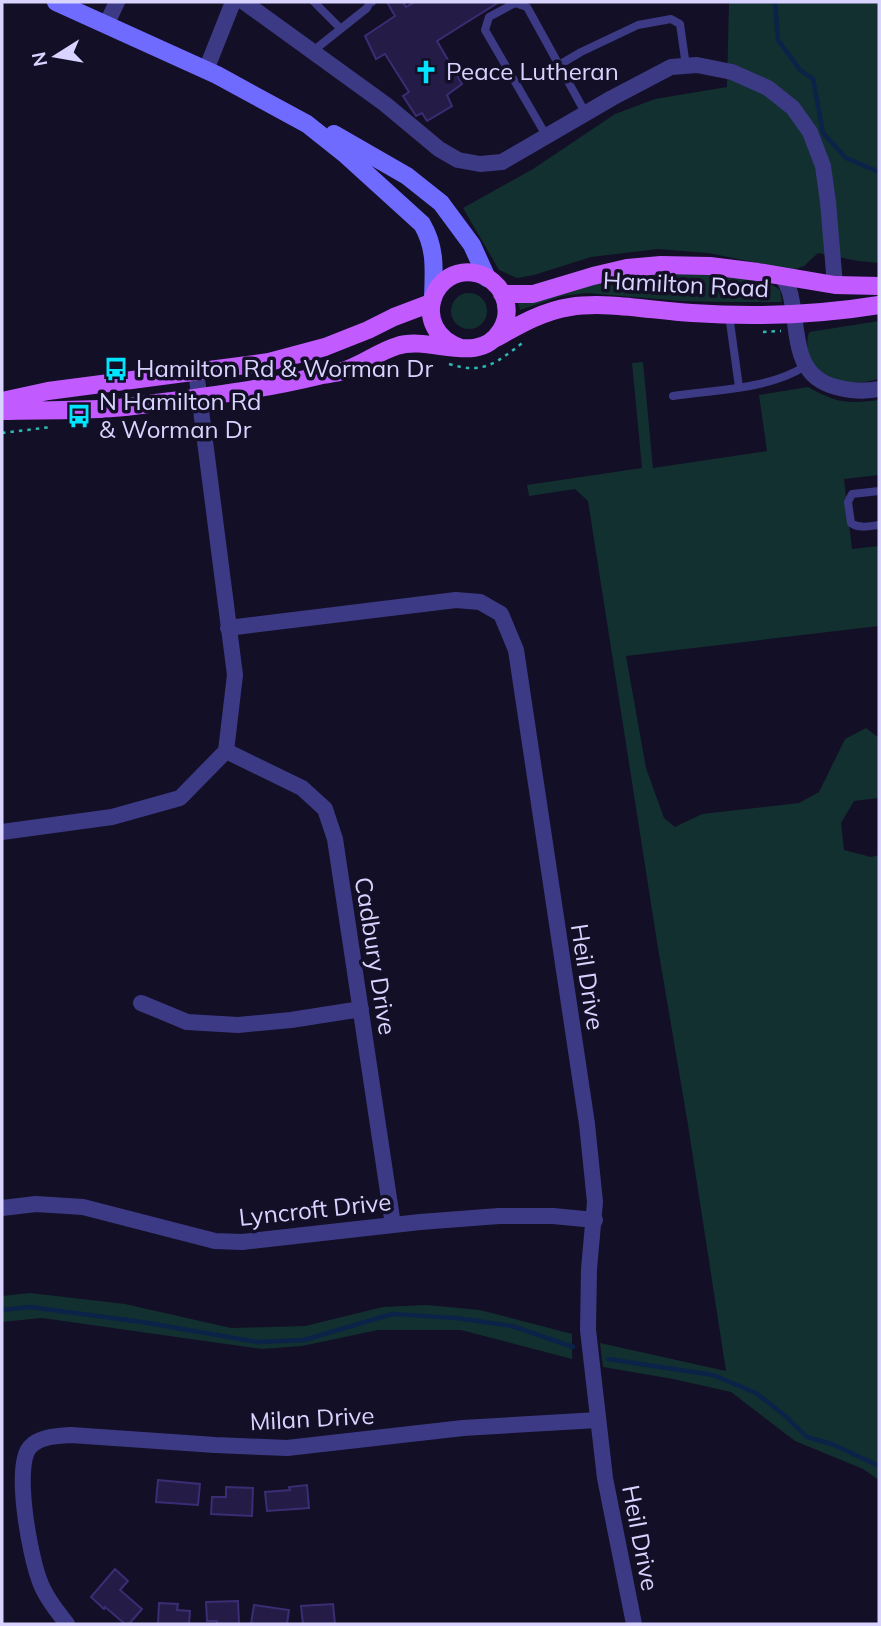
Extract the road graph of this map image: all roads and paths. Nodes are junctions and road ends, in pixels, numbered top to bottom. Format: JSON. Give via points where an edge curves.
{"nodes":[{"id":1,"x":56,"y":2,"type":"edge"},
{"id":2,"x":117,"y":2,"type":"edge"},
{"id":3,"x":233,"y":2,"type":"edge"},
{"id":4,"x":314,"y":2,"type":"edge"},
{"id":5,"x":370,"y":2,"type":"edge"},
{"id":6,"x":251,"y":3,"type":"edge"},
{"id":7,"x":106,"y":24,"type":"junction"},
{"id":8,"x":340,"y":28,"type":"junction"},
{"id":9,"x":313,"y":51,"type":"junction"},
{"id":10,"x":559,"y":65,"type":"junction"},
{"id":11,"x":686,"y":66,"type":"junction"},
{"id":12,"x":206,"y":70,"type":"junction"},
{"id":13,"x":586,"y":114,"type":"junction"},
{"id":14,"x":307,"y":124,"type":"junction"},
{"id":15,"x":547,"y":136,"type":"junction"},
{"id":16,"x":775,"y":275,"type":"junction"},
{"id":17,"x":494,"y":284,"type":"junction"},
{"id":18,"x":835,"y":285,"type":"junction"},
{"id":19,"x":879,"y":286,"type":"edge"},
{"id":20,"x":436,"y":294,"type":"junction"},
{"id":21,"x":879,"y":305,"type":"edge"},
{"id":22,"x":793,"y":313,"type":"junction"},
{"id":23,"x":730,"y":321,"type":"junction"},
{"id":24,"x":778,"y":332,"type":"dead end"},
{"id":25,"x":496,"y":338,"type":"junction"},
{"id":26,"x":433,"y":339,"type":"junction"},
{"id":27,"x":526,"y":340,"type":"dead end"},
{"id":28,"x":438,"y":361,"type":"dead end"},
{"id":29,"x":805,"y":366,"type":"junction"},
{"id":30,"x":196,"y":371,"type":"junction"},
{"id":31,"x":739,"y":387,"type":"junction"},
{"id":32,"x":879,"y":389,"type":"edge"},
{"id":33,"x":673,"y":396,"type":"dead end"},
{"id":34,"x":199,"y":397,"type":"junction"},
{"id":35,"x":2,"y":401,"type":"edge"},
{"id":36,"x":2,"y":411,"type":"edge"},
{"id":37,"x":879,"y":491,"type":"edge"},
{"id":38,"x":879,"y":525,"type":"edge"},
{"id":39,"x":228,"y":628,"type":"junction"},
{"id":40,"x":226,"y":751,"type":"junction"},
{"id":41,"x":2,"y":832,"type":"edge"},
{"id":42,"x":141,"y":1003,"type":"dead end"},
{"id":43,"x":360,"y":1009,"type":"junction"},
{"id":44,"x":2,"y":1208,"type":"edge"},
{"id":45,"x":595,"y":1220,"type":"junction"},
{"id":46,"x":393,"y":1225,"type":"junction"},
{"id":47,"x":598,"y":1420,"type":"junction"},
{"id":48,"x":67,"y":1624,"type":"edge"},
{"id":49,"x":634,"y":1624,"type":"edge"}],
"edges":[{"from":1,"to":7,"type":"main road"},
{"from":2,"to":7,"type":"street"},
{"from":3,"to":12,"type":"street"},
{"from":4,"to":8,"type":"lane"},
{"from":5,"to":8,"type":"lane"},
{"from":6,"to":9,"type":"street"},
{"from":7,"to":12,"type":"main road"},
{"from":8,"to":9,"type":"lane"},
{"from":9,"to":15,"type":"street","via":[[458,160],[502,162]]},
{"from":10,"to":11,"type":"lane","via":[[638,25],[671,19],[680,24]]},
{"from":10,"to":13,"type":"lane"},
{"from":10,"to":15,"type":"lane","via":[[527,7],[515,3],[489,17],[485,30]]},
{"from":11,"to":13,"type":"street","via":[[671,67]]},
{"from":11,"to":18,"type":"street","via":[[732,72],[768,88],[793,108],[810,132],[823,166]]},
{"from":12,"to":14,"type":"main road"},
{"from":13,"to":15,"type":"street"},
{"from":14,"to":17,"type":"main road","via":[[333,133],[407,176],[441,203]]},
{"from":14,"to":20,"type":"main road","via":[[359,166],[390,183],[431,219],[442,245]]},
{"from":16,"to":17,"type":"main road","name":"Hamilton Road","via":[[732,263],[666,257],[591,266],[542,282]]},
{"from":16,"to":18,"type":"main road","name":"Hamilton Road"},
{"from":16,"to":22,"type":"street","via":[[791,295]]},
{"from":17,"to":20,"type":"main road","via":[[467,272],[454,275]]},
{"from":17,"to":25,"type":"main road","via":[[506,301],[507,314]]},
{"from":18,"to":19,"type":"main road","name":"Hamilton Road"},
{"from":20,"to":26,"type":"main road"},
{"from":20,"to":30,"type":"main road","via":[[368,330],[311,351],[269,362]]},
{"from":21,"to":22,"type":"main road","name":"Hamilton Road"},
{"from":22,"to":23,"type":"main road","name":"Hamilton Road"},
{"from":22,"to":29,"type":"street"},
{"from":23,"to":24,"type":"path"},
{"from":23,"to":25,"type":"main road","name":"Hamilton Road","via":[[611,306],[569,307],[529,320]]},
{"from":23,"to":31,"type":"lane"},
{"from":25,"to":26,"type":"main road","via":[[478,348]]},
{"from":26,"to":34,"type":"main road","via":[[417,335],[393,338],[317,376]]},
{"from":27,"to":28,"type":"path","via":[[485,367],[464,369]]},
{"from":29,"to":31,"type":"lane","via":[[780,380]]},
{"from":29,"to":32,"type":"street","via":[[818,381],[831,386],[851,391]]},
{"from":30,"to":34,"type":"street"},
{"from":30,"to":35,"type":"main road"},
{"from":31,"to":33,"type":"lane"},
{"from":34,"to":36,"type":"main road","via":[[116,408]]},
{"from":34,"to":39,"type":"street"},
{"from":37,"to":38,"type":"lane","via":[[852,494],[848,502],[854,526]]},
{"from":39,"to":40,"type":"street","via":[[235,676]]},
{"from":39,"to":45,"type":"street","name":"Heil Drive","via":[[456,600],[480,602],[500,614],[516,650],[587,1124]]},
{"from":40,"to":41,"type":"street","via":[[180,798],[112,817]]},
{"from":40,"to":43,"type":"street","name":"Cadbury Drive","via":[[302,788],[325,809],[335,839]]},
{"from":42,"to":43,"type":"street","via":[[187,1022],[238,1025]]},
{"from":43,"to":46,"type":"street","name":"Cadbury Drive"},
{"from":44,"to":46,"type":"street","name":"Lyncroft Drive","via":[[36,1203],[83,1207],[215,1241]]},
{"from":45,"to":46,"type":"street","name":"Lyncroft Drive","via":[[499,1216]]},
{"from":45,"to":47,"type":"street","name":"Heil Drive","via":[[588,1330]]},
{"from":47,"to":48,"type":"street","name":"Milan Drive","via":[[463,1428],[287,1448],[71,1434],[51,1437],[31,1446],[23,1463],[23,1488],[39,1581]]},
{"from":47,"to":49,"type":"street","name":"Heil Drive"}]}
